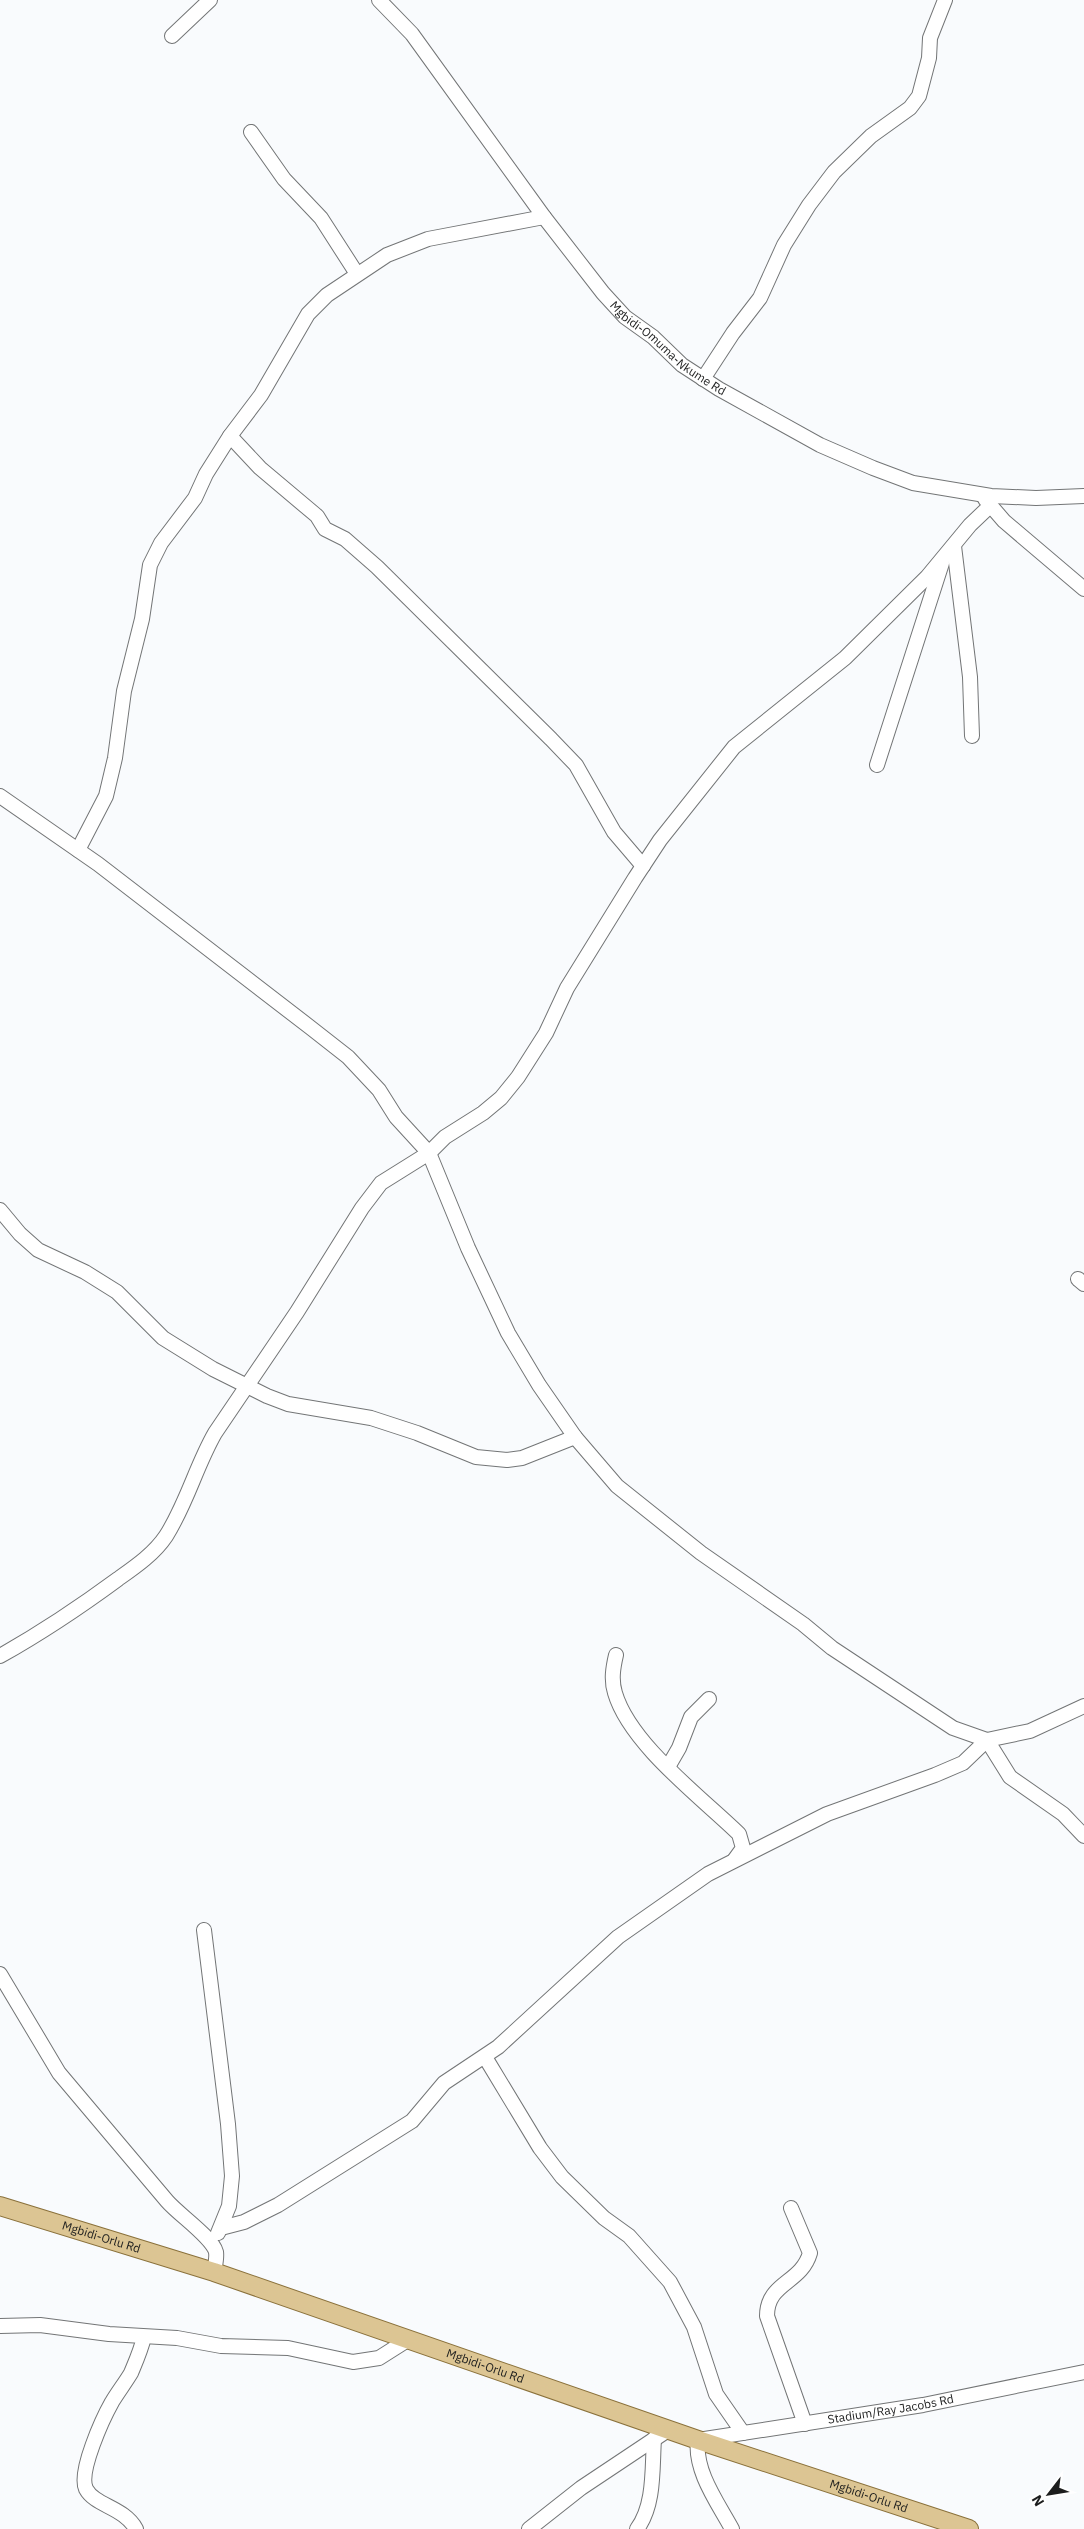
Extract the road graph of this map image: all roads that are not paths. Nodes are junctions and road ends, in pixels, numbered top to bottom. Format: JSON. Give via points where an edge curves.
{"nodes":[{"id":1,"x":210,"y":0,"type":"edge"},
{"id":2,"x":379,"y":0,"type":"edge"},
{"id":3,"x":945,"y":0,"type":"edge"},
{"id":4,"x":172,"y":36,"type":"dead end"},
{"id":5,"x":251,"y":132,"type":"dead end"},
{"id":6,"x":544,"y":217,"type":"junction"},
{"id":7,"x":357,"y":274,"type":"junction"},
{"id":8,"x":703,"y":379,"type":"junction"},
{"id":9,"x":230,"y":436,"type":"junction"},
{"id":10,"x":1084,"y":496,"type":"edge"},
{"id":11,"x":986,"y":500,"type":"junction"},
{"id":12,"x":954,"y":546,"type":"junction"},
{"id":13,"x":944,"y":557,"type":"junction"},
{"id":14,"x":1084,"y":589,"type":"edge"},
{"id":15,"x":972,"y":736,"type":"dead end"},
{"id":16,"x":877,"y":765,"type":"dead end"},
{"id":17,"x":0,"y":796,"type":"edge"},
{"id":18,"x":78,"y":850,"type":"junction"},
{"id":19,"x":643,"y":866,"type":"junction"},
{"id":20,"x":428,"y":1153,"type":"junction"},
{"id":21,"x":0,"y":1210,"type":"edge"},
{"id":22,"x":248,"y":1386,"type":"junction"},
{"id":23,"x":575,"y":1437,"type":"junction"},
{"id":24,"x":616,"y":1655,"type":"dead end"},
{"id":25,"x":0,"y":1656,"type":"edge"},
{"id":26,"x":709,"y":1699,"type":"dead end"},
{"id":27,"x":1084,"y":1706,"type":"edge"},
{"id":28,"x":987,"y":1740,"type":"junction"},
{"id":29,"x":668,"y":1767,"type":"junction"},
{"id":30,"x":1084,"y":1836,"type":"edge"},
{"id":31,"x":736,"y":1858,"type":"junction"},
{"id":32,"x":204,"y":1930,"type":"dead end"},
{"id":33,"x":0,"y":1974,"type":"edge"},
{"id":34,"x":485,"y":2057,"type":"junction"},
{"id":35,"x":0,"y":2206,"type":"edge"},
{"id":36,"x":791,"y":2208,"type":"dead end"},
{"id":37,"x":221,"y":2228,"type":"junction"},
{"id":38,"x":209,"y":2240,"type":"junction"},
{"id":39,"x":214,"y":2272,"type":"junction"},
{"id":40,"x":0,"y":2326,"type":"edge"},
{"id":41,"x":144,"y":2337,"type":"junction"},
{"id":42,"x":408,"y":2339,"type":"junction"},
{"id":43,"x":1084,"y":2372,"type":"edge"},
{"id":44,"x":805,"y":2424,"type":"junction"},
{"id":45,"x":744,"y":2433,"type":"junction"},
{"id":46,"x":661,"y":2434,"type":"junction"},
{"id":47,"x":698,"y":2440,"type":"junction"},
{"id":48,"x":136,"y":2529,"type":"edge"},
{"id":49,"x":529,"y":2529,"type":"edge"},
{"id":50,"x":637,"y":2529,"type":"edge"},
{"id":51,"x":732,"y":2529,"type":"edge"},
{"id":52,"x":970,"y":2529,"type":"edge"}],
"edges":[{"from":1,"to":4,"type":"street"},
{"from":2,"to":6,"type":"street","name":"Mgbidi-Omuma-Nkume Rd","via":[[412,34]]},
{"from":3,"to":8,"type":"street","via":[[930,38],[929,58],[919,96],[910,108],[871,136],[840,166],[814,198],[784,245],[760,298]]},
{"from":5,"to":7,"type":"street","via":[[284,179],[321,218]]},
{"from":6,"to":7,"type":"street","via":[[428,239],[387,255]]},
{"from":6,"to":8,"type":"street","name":"Mgbidi-Omuma-Nkume Rd","via":[[625,317]]},
{"from":7,"to":9,"type":"street","via":[[327,294],[308,314],[261,395]]},
{"from":8,"to":11,"type":"street","name":"Mgbidi-Omuma-Nkume Rd","via":[[771,419],[872,468],[913,483]]},
{"from":9,"to":18,"type":"street","via":[[195,498],[150,564],[106,796]]},
{"from":9,"to":19,"type":"street","via":[[260,468],[317,516],[325,529],[345,539],[378,567],[576,764],[614,832]]},
{"from":10,"to":11,"type":"street","name":"Mgbidi-Omuma-Nkume Rd"},
{"from":11,"to":12,"type":"street"},
{"from":11,"to":14,"type":"street"},
{"from":12,"to":13,"type":"street"},
{"from":12,"to":15,"type":"street","via":[[970,677]]},
{"from":13,"to":16,"type":"street"},
{"from":13,"to":19,"type":"street","via":[[845,658],[734,747]]},
{"from":17,"to":18,"type":"street"},
{"from":18,"to":20,"type":"street","via":[[348,1057],[379,1090],[396,1117]]},
{"from":19,"to":20,"type":"street","via":[[567,988],[546,1033],[518,1077],[501,1098]]},
{"from":20,"to":22,"type":"street","via":[[381,1184],[362,1208]]},
{"from":20,"to":23,"type":"street","via":[[508,1333]]},
{"from":21,"to":22,"type":"street","via":[[38,1250],[85,1272],[117,1292],[163,1338]]},
{"from":22,"to":23,"type":"street","via":[[288,1404],[371,1418],[476,1457],[522,1458]]},
{"from":22,"to":25,"type":"street","via":[[204,1452],[183,1506],[164,1538],[82,1606]]},
{"from":23,"to":28,"type":"street","via":[[617,1486],[701,1553],[832,1648],[953,1728]]},
{"from":24,"to":29,"type":"street","via":[[612,1672],[621,1708],[644,1743]]},
{"from":26,"to":29,"type":"street","via":[[691,1717]]},
{"from":27,"to":28,"type":"street","via":[[1030,1731]]},
{"from":28,"to":30,"type":"street","via":[[1010,1776],[1063,1814]]},
{"from":28,"to":31,"type":"street","via":[[963,1763],[827,1814]]},
{"from":29,"to":31,"type":"street","via":[[740,1834],[743,1848]]},
{"from":31,"to":34,"type":"street","via":[[675,1895],[618,1937]]},
{"from":32,"to":37,"type":"street","via":[[231,2159],[229,2206]]},
{"from":33,"to":38,"type":"street","via":[[59,2073],[180,2216]]},
{"from":34,"to":37,"type":"street","via":[[444,2083],[412,2121],[278,2205],[244,2222]]},
{"from":34,"to":45,"type":"street","via":[[540,2148],[562,2177],[604,2218],[629,2236],[670,2282],[694,2327],[716,2394]]},
{"from":35,"to":39,"type":"main road","name":"Mgbidi-Orlu Rd"},
{"from":36,"to":44,"type":"street","via":[[810,2253],[807,2266],[774,2293],[767,2303],[767,2316]]},
{"from":37,"to":38,"type":"street"},
{"from":38,"to":39,"type":"street","via":[[216,2254]]},
{"from":39,"to":42,"type":"main road","name":"Mgbidi-Orlu Rd"},
{"from":40,"to":41,"type":"street","via":[[40,2325]]},
{"from":41,"to":42,"type":"street","via":[[178,2338],[221,2346],[288,2348],[353,2362],[379,2358]]},
{"from":41,"to":48,"type":"street","via":[[140,2353],[103,2420],[84,2476],[85,2487],[91,2495],[130,2518]]},
{"from":42,"to":46,"type":"main road","name":"Mgbidi-Orlu Rd"},
{"from":43,"to":44,"type":"street","name":"Stadium/Ray Jacobs Rd","via":[[922,2405]]},
{"from":44,"to":45,"type":"street","name":"Stadium/Ray Jacobs Rd"},
{"from":45,"to":47,"type":"street","name":"Stadium/Ray Jacobs Rd"},
{"from":46,"to":47,"type":"main road","name":"Mgbidi-Orlu Rd"},
{"from":46,"to":49,"type":"street","via":[[581,2488]]},
{"from":46,"to":50,"type":"street","via":[[649,2500]]},
{"from":47,"to":51,"type":"street","via":[[696,2452],[700,2467]]},
{"from":47,"to":52,"type":"main road","name":"Mgbidi-Orlu Rd"}]}
